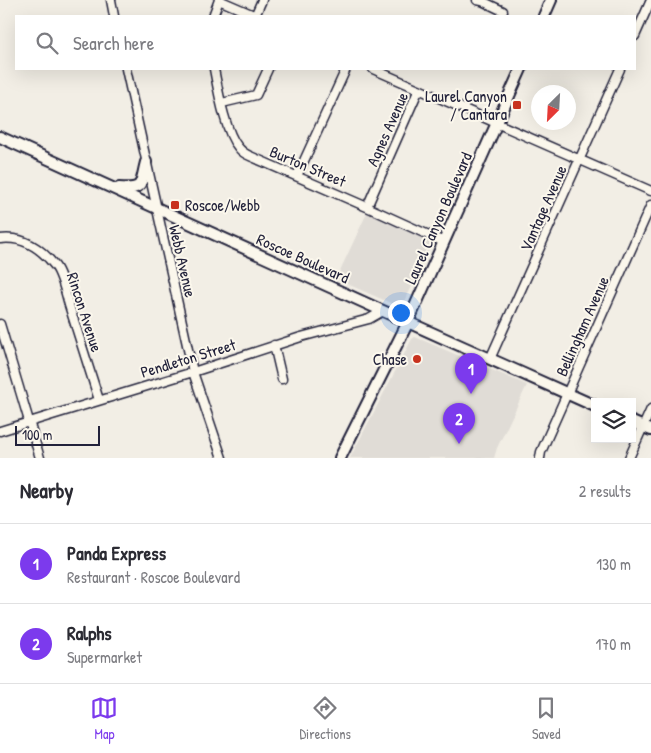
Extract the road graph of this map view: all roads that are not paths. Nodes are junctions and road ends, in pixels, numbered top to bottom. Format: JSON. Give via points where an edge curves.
{"nodes":[{"id":1,"x":111,"y":0,"type":"edge"},
{"id":2,"x":220,"y":0,"type":"edge"},
{"id":3,"x":262,"y":0,"type":"edge"},
{"id":4,"x":477,"y":0,"type":"edge"},
{"id":5,"x":551,"y":0,"type":"edge"},
{"id":6,"x":651,"y":0,"type":"edge"},
{"id":7,"x":503,"y":11,"type":"dead end"},
{"id":8,"x":114,"y":15,"type":"edge"},
{"id":9,"x":213,"y":15,"type":"edge"},
{"id":10,"x":254,"y":15,"type":"edge"},
{"id":11,"x":256,"y":15,"type":"edge"},
{"id":12,"x":544,"y":15,"type":"edge"},
{"id":13,"x":636,"y":34,"type":"edge"},
{"id":14,"x":126,"y":70,"type":"edge"},
{"id":15,"x":214,"y":70,"type":"edge"},
{"id":16,"x":268,"y":70,"type":"edge"},
{"id":17,"x":346,"y":70,"type":"edge"},
{"id":18,"x":375,"y":70,"type":"edge"},
{"id":19,"x":521,"y":70,"type":"edge"},
{"id":20,"x":620,"y":70,"type":"edge"},
{"id":21,"x":419,"y":89,"type":"junction"},
{"id":22,"x":222,"y":103,"type":"junction"},
{"id":23,"x":497,"y":124,"type":"junction"},
{"id":24,"x":0,"y":137,"type":"edge"},
{"id":25,"x":579,"y":160,"type":"junction"},
{"id":26,"x":146,"y":162,"type":"junction"},
{"id":27,"x":297,"y":176,"type":"junction"},
{"id":28,"x":110,"y":187,"type":"junction"},
{"id":29,"x":651,"y":192,"type":"edge"},
{"id":30,"x":651,"y":205,"type":"edge"},
{"id":31,"x":367,"y":207,"type":"junction"},
{"id":32,"x":157,"y":208,"type":"junction"},
{"id":33,"x":0,"y":239,"type":"edge"},
{"id":34,"x":444,"y":242,"type":"junction"},
{"id":35,"x":384,"y":311,"type":"junction"},
{"id":36,"x":408,"y":322,"type":"junction"},
{"id":37,"x":0,"y":324,"type":"edge"},
{"id":38,"x":274,"y":345,"type":"junction"},
{"id":39,"x":490,"y":360,"type":"junction"},
{"id":40,"x":193,"y":372,"type":"junction"},
{"id":41,"x":282,"y":379,"type":"dead end"},
{"id":42,"x":567,"y":394,"type":"junction"},
{"id":43,"x":99,"y":400,"type":"junction"},
{"id":44,"x":591,"y":404,"type":"edge"},
{"id":45,"x":651,"y":409,"type":"edge"},
{"id":46,"x":30,"y":421,"type":"junction"},
{"id":47,"x":647,"y":428,"type":"edge"},
{"id":48,"x":0,"y":431,"type":"edge"},
{"id":49,"x":40,"y":458,"type":"edge"},
{"id":50,"x":222,"y":458,"type":"edge"},
{"id":51,"x":340,"y":458,"type":"edge"},
{"id":52,"x":540,"y":458,"type":"edge"},
{"id":53,"x":629,"y":458,"type":"edge"}],
"edges":[{"from":1,"to":8,"type":"street"},
{"from":2,"to":9,"type":"street"},
{"from":2,"to":10,"type":"street"},
{"from":3,"to":11,"type":"street"},
{"from":4,"to":7,"type":"street"},
{"from":5,"to":12,"type":"main road"},
{"from":6,"to":13,"type":"street"},
{"from":14,"to":26,"type":"street","name":"Webb Avenue"},
{"from":15,"to":22,"type":"street","name":"Burton Street"},
{"from":16,"to":22,"type":"street","via":[[256,95]]},
{"from":17,"to":27,"type":"street"},
{"from":18,"to":21,"type":"street"},
{"from":19,"to":23,"type":"main road","name":"Laurel Canyon Boulevard"},
{"from":20,"to":25,"type":"street","name":"Vantage Avenue"},
{"from":21,"to":23,"type":"street"},
{"from":21,"to":31,"type":"street","name":"Agnes Avenue"},
{"from":22,"to":27,"type":"street","name":"Burton Street","via":[[229,133],[237,147]]},
{"from":23,"to":25,"type":"street"},
{"from":23,"to":34,"type":"main road","name":"Laurel Canyon Boulevard"},
{"from":24,"to":28,"type":"main road","name":"Roscoe Boulevard"},
{"from":25,"to":29,"type":"street"},
{"from":25,"to":39,"type":"street","name":"Vantage Avenue"},
{"from":26,"to":28,"type":"main road","via":[[142,182],[136,188]]},
{"from":26,"to":32,"type":"street","name":"Webb Avenue"},
{"from":27,"to":31,"type":"street","name":"Burton Street"},
{"from":28,"to":32,"type":"main road","name":"Roscoe Boulevard"},
{"from":30,"to":42,"type":"street","name":"Bellingham Avenue"},
{"from":31,"to":34,"type":"street","name":"Burton Street"},
{"from":32,"to":35,"type":"main road","name":"Roscoe Boulevard"},
{"from":32,"to":40,"type":"street","name":"Webb Avenue"},
{"from":33,"to":43,"type":"street","name":"Rincon Avenue","via":[[23,240],[40,250],[57,268]]},
{"from":34,"to":36,"type":"main road","name":"Laurel Canyon Boulevard"},
{"from":35,"to":36,"type":"main road","name":"Roscoe Boulevard"},
{"from":35,"to":38,"type":"street","name":"Pendleton Street","via":[[368,319]]},
{"from":36,"to":39,"type":"main road","name":"Roscoe Boulevard"},
{"from":36,"to":51,"type":"main road","name":"Laurel Canyon Boulevard"},
{"from":37,"to":46,"type":"street"},
{"from":38,"to":40,"type":"street","name":"Pendleton Street"},
{"from":38,"to":41,"type":"street"},
{"from":39,"to":42,"type":"main road","name":"Roscoe Boulevard"},
{"from":40,"to":43,"type":"street","name":"Pendleton Street"},
{"from":40,"to":50,"type":"street","name":"Webb Avenue"},
{"from":42,"to":44,"type":"main road","name":"Roscoe Boulevard"},
{"from":42,"to":52,"type":"street","name":"Bellingham Avenue"},
{"from":43,"to":46,"type":"street","name":"Pendleton Street"},
{"from":45,"to":47,"type":"street"},
{"from":46,"to":48,"type":"street","name":"Pendleton Street"},
{"from":46,"to":49,"type":"street"},
{"from":47,"to":53,"type":"street"}]}
